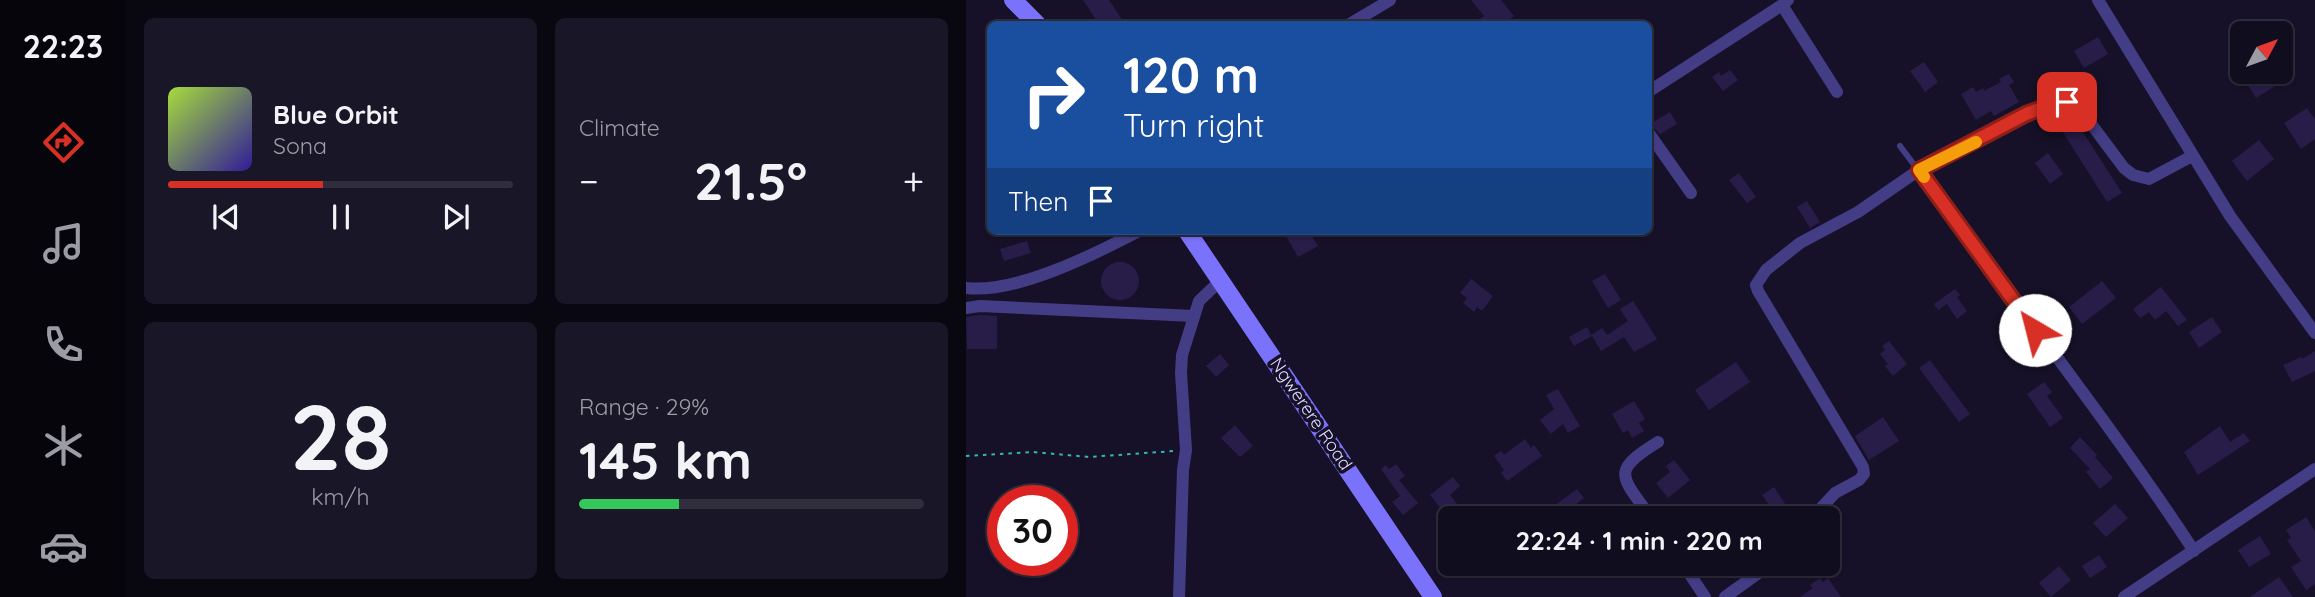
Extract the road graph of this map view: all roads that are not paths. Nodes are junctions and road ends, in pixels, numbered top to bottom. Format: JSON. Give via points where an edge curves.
{"nodes":[{"id":1,"x":1013,"y":0,"type":"edge"},
{"id":2,"x":1390,"y":0,"type":"edge"},
{"id":3,"x":2098,"y":0,"type":"edge"},
{"id":4,"x":1785,"y":2,"type":"edge"},
{"id":5,"x":1034,"y":21,"type":"edge"},
{"id":6,"x":1355,"y":21,"type":"edge"},
{"id":7,"x":1652,"y":90,"type":"edge"},
{"id":8,"x":1837,"y":92,"type":"dead end"},
{"id":9,"x":1652,"y":138,"type":"edge"},
{"id":10,"x":1900,"y":146,"type":"dead end"},
{"id":11,"x":2192,"y":156,"type":"junction"},
{"id":12,"x":1919,"y":170,"type":"junction"},
{"id":13,"x":1691,"y":193,"type":"dead end"},
{"id":14,"x":1130,"y":235,"type":"edge"},
{"id":15,"x":1190,"y":235,"type":"edge"},
{"id":16,"x":1221,"y":279,"type":"junction"},
{"id":17,"x":966,"y":288,"type":"edge"},
{"id":18,"x":966,"y":307,"type":"edge"},
{"id":19,"x":1194,"y":316,"type":"junction"},
{"id":20,"x":2315,"y":333,"type":"edge"},
{"id":21,"x":1658,"y":442,"type":"dead end"},
{"id":22,"x":2315,"y":469,"type":"edge"},
{"id":23,"x":1643,"y":506,"type":"edge"},
{"id":24,"x":1823,"y":506,"type":"edge"},
{"id":25,"x":2194,"y":551,"type":"junction"},
{"id":26,"x":1691,"y":576,"type":"edge"},
{"id":27,"x":1754,"y":576,"type":"edge"},
{"id":28,"x":1179,"y":597,"type":"edge"},
{"id":29,"x":1433,"y":597,"type":"edge"},
{"id":30,"x":1705,"y":597,"type":"edge"},
{"id":31,"x":1724,"y":597,"type":"edge"},
{"id":32,"x":2124,"y":597,"type":"edge"}],
"edges":[{"from":1,"to":5,"type":"main road"},
{"from":2,"to":6,"type":"street"},
{"from":3,"to":11,"type":"street"},
{"from":4,"to":7,"type":"street"},
{"from":4,"to":8,"type":"street"},
{"from":9,"to":13,"type":"street"},
{"from":10,"to":12,"type":"lane"},
{"from":11,"to":12,"type":"street","via":[[2149,179],[2133,175],[2080,110],[2067,102],[2026,114]]},
{"from":11,"to":20,"type":"street"},
{"from":12,"to":24,"type":"street","via":[[1858,212],[1800,243],[1766,270],[1756,285],[1863,467],[1859,480],[1835,493]]},
{"from":12,"to":25,"type":"street","via":[[2135,463]]},
{"from":14,"to":17,"type":"street","via":[[1058,269],[996,286]]},
{"from":15,"to":16,"type":"main road","name":"Ngwerere Road"},
{"from":16,"to":19,"type":"street","via":[[1204,294]]},
{"from":16,"to":29,"type":"main road","name":"Ngwerere Road"},
{"from":18,"to":19,"type":"street"},
{"from":19,"to":28,"type":"street","via":[[1181,373],[1186,450]]},
{"from":21,"to":23,"type":"street","via":[[1624,467],[1629,486]]},
{"from":22,"to":25,"type":"street"},
{"from":25,"to":32,"type":"street"},
{"from":26,"to":30,"type":"street"},
{"from":27,"to":31,"type":"street"}]}
